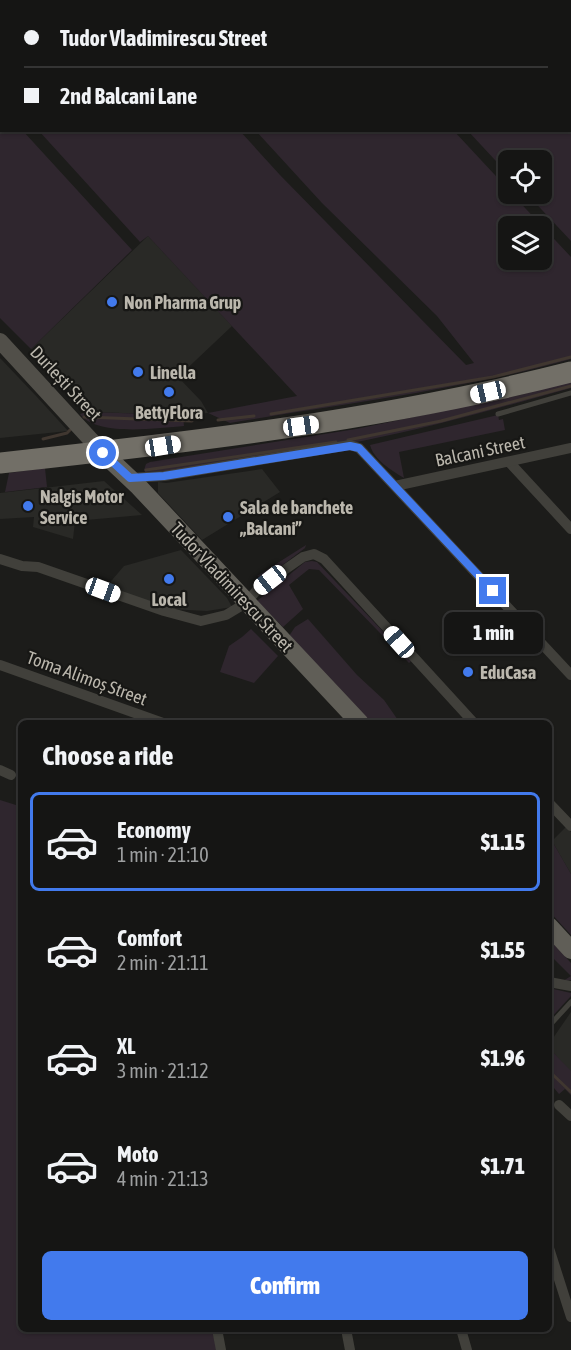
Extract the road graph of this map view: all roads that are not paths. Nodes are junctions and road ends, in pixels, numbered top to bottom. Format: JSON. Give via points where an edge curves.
{"nodes":[{"id":1,"x":0,"y":341,"type":"edge"},
{"id":2,"x":571,"y":372,"type":"edge"},
{"id":3,"x":571,"y":393,"type":"edge"},
{"id":4,"x":498,"y":414,"type":"dead end"},
{"id":5,"x":571,"y":448,"type":"edge"},
{"id":6,"x":103,"y":453,"type":"junction"},
{"id":7,"x":0,"y":463,"type":"edge"},
{"id":8,"x":510,"y":463,"type":"junction"},
{"id":9,"x":130,"y":478,"type":"junction"},
{"id":10,"x":395,"y":486,"type":"junction"},
{"id":11,"x":571,"y":529,"type":"edge"},
{"id":12,"x":0,"y":559,"type":"edge"},
{"id":13,"x":246,"y":603,"type":"junction"},
{"id":14,"x":0,"y":665,"type":"edge"},
{"id":15,"x":571,"y":675,"type":"edge"},
{"id":16,"x":155,"y":720,"type":"edge"},
{"id":17,"x":357,"y":720,"type":"edge"},
{"id":18,"x":471,"y":720,"type":"edge"},
{"id":19,"x":0,"y":770,"type":"edge"},
{"id":20,"x":11,"y":775,"type":"dead end"},
{"id":21,"x":552,"y":806,"type":"edge"},
{"id":22,"x":571,"y":826,"type":"edge"},
{"id":23,"x":552,"y":929,"type":"edge"},
{"id":24,"x":571,"y":950,"type":"edge"},
{"id":25,"x":552,"y":983,"type":"edge"},
{"id":26,"x":571,"y":986,"type":"edge"},
{"id":27,"x":571,"y":1002,"type":"edge"},
{"id":28,"x":552,"y":1023,"type":"edge"},
{"id":29,"x":559,"y":1105,"type":"dead end"},
{"id":30,"x":571,"y":1116,"type":"edge"},
{"id":31,"x":552,"y":1257,"type":"edge"},
{"id":32,"x":571,"y":1317,"type":"edge"},
{"id":33,"x":218,"y":1332,"type":"edge"},
{"id":34,"x":347,"y":1332,"type":"edge"},
{"id":35,"x":462,"y":1332,"type":"edge"},
{"id":36,"x":221,"y":1350,"type":"edge"},
{"id":37,"x":350,"y":1350,"type":"edge"},
{"id":38,"x":467,"y":1350,"type":"edge"}],
"edges":[{"from":1,"to":6,"type":"street","name":"Durlești Street"},
{"from":2,"to":6,"type":"highway","via":[[447,402],[356,418]]},
{"from":3,"to":4,"type":"lane"},
{"from":5,"to":8,"type":"street","name":"Balcani Street"},
{"from":6,"to":7,"type":"highway"},
{"from":6,"to":9,"type":"main road","name":"Tudor Vladimirescu Street"},
{"from":8,"to":10,"type":"street","name":"Balcani Street"},
{"from":8,"to":11,"type":"street"},
{"from":9,"to":10,"type":"street","via":[[350,446],[359,448]]},
{"from":9,"to":13,"type":"main road","name":"Tudor Vladimirescu Street"},
{"from":10,"to":15,"type":"street"},
{"from":12,"to":13,"type":"street","via":[[38,567],[192,620],[214,619]]},
{"from":13,"to":17,"type":"main road","name":"Tudor Vladimirescu Street"},
{"from":13,"to":18,"type":"street","via":[[303,557],[320,555]]},
{"from":14,"to":16,"type":"street","name":"Toma Alimoș Street"},
{"from":19,"to":20,"type":"street"},
{"from":21,"to":22,"type":"street"},
{"from":23,"to":24,"type":"main road"},
{"from":25,"to":26,"type":"street"},
{"from":27,"to":28,"type":"lane"},
{"from":29,"to":30,"type":"street"},
{"from":31,"to":32,"type":"street"},
{"from":33,"to":36,"type":"street"},
{"from":34,"to":37,"type":"street"},
{"from":35,"to":38,"type":"street"}]}
